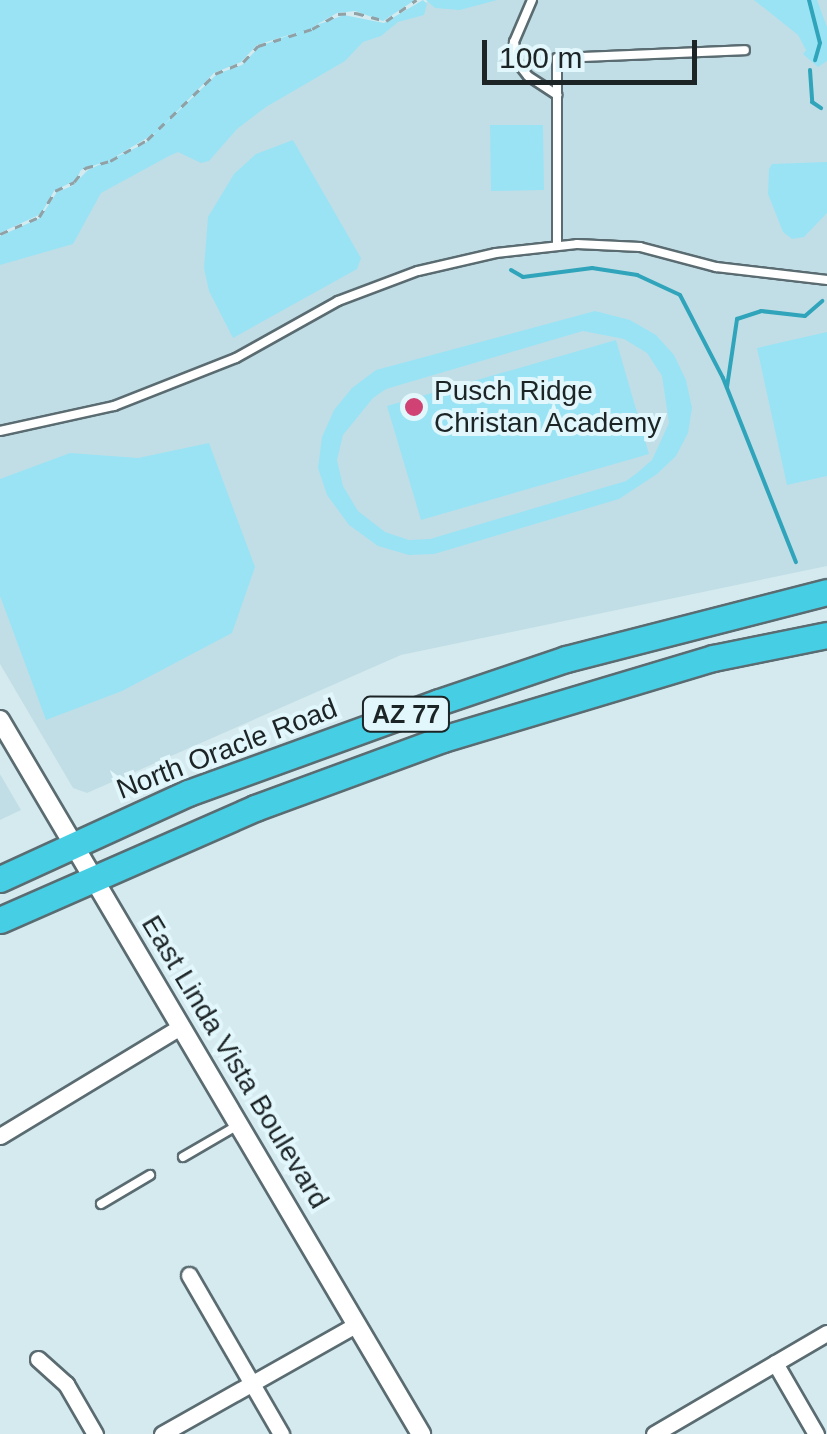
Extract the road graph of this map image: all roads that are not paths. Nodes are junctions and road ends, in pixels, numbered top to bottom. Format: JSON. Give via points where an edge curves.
{"nodes":[{"id":1,"x":532,"y":0,"type":"edge"},
{"id":2,"x":746,"y":50,"type":"dead end"},
{"id":3,"x":556,"y":95,"type":"junction"},
{"id":4,"x":556,"y":246,"type":"junction"},
{"id":5,"x":827,"y":280,"type":"edge"},
{"id":6,"x":0,"y":432,"type":"edge"},
{"id":7,"x":827,"y":592,"type":"edge"},
{"id":8,"x":827,"y":635,"type":"edge"},
{"id":9,"x":0,"y":720,"type":"edge"},
{"id":10,"x":74,"y":844,"type":"junction"},
{"id":11,"x":94,"y":876,"type":"junction"},
{"id":12,"x":0,"y":879,"type":"edge"},
{"id":13,"x":0,"y":920,"type":"edge"},
{"id":14,"x":180,"y":1027,"type":"junction"},
{"id":15,"x":240,"y":1124,"type":"junction"},
{"id":16,"x":0,"y":1136,"type":"edge"},
{"id":17,"x":183,"y":1156,"type":"dead end"},
{"id":18,"x":150,"y":1175,"type":"dead end"},
{"id":19,"x":101,"y":1204,"type":"dead end"},
{"id":20,"x":189,"y":1274,"type":"dead end"},
{"id":21,"x":358,"y":1324,"type":"junction"},
{"id":22,"x":827,"y":1333,"type":"edge"},
{"id":23,"x":38,"y":1360,"type":"dead end"},
{"id":24,"x":775,"y":1363,"type":"junction"},
{"id":25,"x":253,"y":1384,"type":"junction"},
{"id":26,"x":94,"y":1434,"type":"edge"},
{"id":27,"x":162,"y":1434,"type":"edge"},
{"id":28,"x":282,"y":1434,"type":"edge"},
{"id":29,"x":421,"y":1434,"type":"edge"},
{"id":30,"x":654,"y":1434,"type":"edge"},
{"id":31,"x":816,"y":1434,"type":"edge"}],
"edges":[{"from":1,"to":3,"type":"lane","via":[[514,42],[518,62]]},
{"from":2,"to":3,"type":"lane","via":[[556,58]]},
{"from":3,"to":4,"type":"lane"},
{"from":4,"to":5,"type":"lane","via":[[640,247],[716,267]]},
{"from":4,"to":6,"type":"lane","via":[[418,272],[338,301],[236,358],[114,406]]},
{"from":7,"to":10,"type":"highway","name":"North Oracle Road","number":"AZ 77","via":[[512,677],[188,793]]},
{"from":8,"to":11,"type":"highway","number":"AZ 77","via":[[714,658],[443,738]]},
{"from":9,"to":10,"type":"street","name":"East Linda Vista Boulevard"},
{"from":10,"to":11,"type":"street","name":"East Linda Vista Boulevard"},
{"from":10,"to":12,"type":"highway","name":"North Oracle Road","number":"AZ 77"},
{"from":11,"to":13,"type":"highway","number":"AZ 77"},
{"from":11,"to":14,"type":"street","name":"East Linda Vista Boulevard"},
{"from":14,"to":15,"type":"street","name":"East Linda Vista Boulevard"},
{"from":14,"to":16,"type":"street"},
{"from":15,"to":17,"type":"lane"},
{"from":15,"to":21,"type":"street","name":"East Linda Vista Boulevard"},
{"from":18,"to":19,"type":"lane"},
{"from":20,"to":25,"type":"street"},
{"from":21,"to":25,"type":"street"},
{"from":21,"to":29,"type":"street","name":"East Linda Vista Boulevard"},
{"from":22,"to":24,"type":"street"},
{"from":23,"to":26,"type":"street","via":[[66,1384]]},
{"from":24,"to":30,"type":"street"},
{"from":24,"to":31,"type":"street"},
{"from":25,"to":27,"type":"street"},
{"from":25,"to":28,"type":"street"}]}
